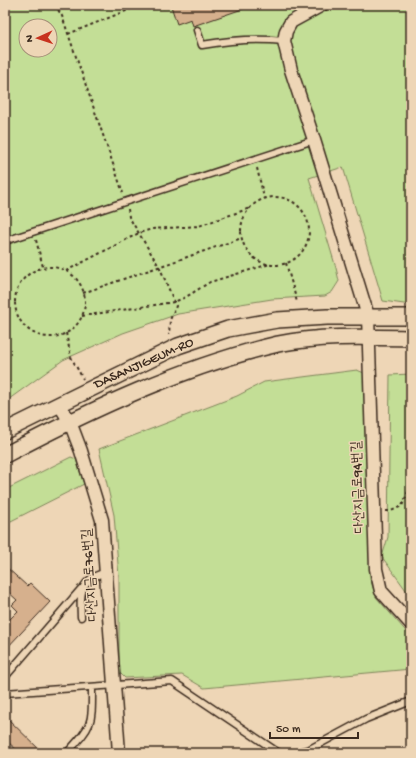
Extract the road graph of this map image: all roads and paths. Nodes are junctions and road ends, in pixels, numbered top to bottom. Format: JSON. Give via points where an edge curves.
{"nodes":[{"id":1,"x":55,"y":5,"type":"edge"},
{"id":2,"x":141,"y":5,"type":"edge"},
{"id":3,"x":322,"y":5,"type":"edge"},
{"id":4,"x":197,"y":30,"type":"dead end"},
{"id":5,"x":68,"y":34,"type":"junction"},
{"id":6,"x":284,"y":41,"type":"junction"},
{"id":7,"x":314,"y":140,"type":"junction"},
{"id":8,"x":255,"y":161,"type":"junction"},
{"id":9,"x":264,"y":198,"type":"junction"},
{"id":10,"x":126,"y":201,"type":"junction"},
{"id":11,"x":251,"y":207,"type":"junction"},
{"id":12,"x":34,"y":232,"type":"junction"},
{"id":13,"x":140,"y":233,"type":"junction"},
{"id":14,"x":242,"y":238,"type":"junction"},
{"id":15,"x":5,"y":241,"type":"edge"},
{"id":16,"x":286,"y":262,"type":"junction"},
{"id":17,"x":270,"y":264,"type":"junction"},
{"id":18,"x":43,"y":268,"type":"junction"},
{"id":19,"x":160,"y":268,"type":"junction"},
{"id":20,"x":66,"y":271,"type":"junction"},
{"id":21,"x":83,"y":293,"type":"junction"},
{"id":22,"x":174,"y":302,"type":"junction"},
{"id":23,"x":297,"y":302,"type":"dead end"},
{"id":24,"x":82,"y":316,"type":"junction"},
{"id":25,"x":368,"y":316,"type":"junction"},
{"id":26,"x":411,"y":317,"type":"edge"},
{"id":27,"x":66,"y":333,"type":"junction"},
{"id":28,"x":169,"y":335,"type":"dead end"},
{"id":29,"x":369,"y":337,"type":"junction"},
{"id":30,"x":411,"y":338,"type":"edge"},
{"id":31,"x":85,"y":384,"type":"dead end"},
{"id":32,"x":59,"y":404,"type":"junction"},
{"id":33,"x":70,"y":422,"type":"junction"},
{"id":34,"x":5,"y":430,"type":"edge"},
{"id":35,"x":5,"y":455,"type":"edge"},
{"id":36,"x":411,"y":484,"type":"edge"},
{"id":37,"x":375,"y":512,"type":"junction"},
{"id":38,"x":107,"y":572,"type":"junction"},
{"id":39,"x":81,"y":589,"type":"junction"},
{"id":40,"x":81,"y":617,"type":"dead end"},
{"id":41,"x":411,"y":624,"type":"edge"},
{"id":42,"x":5,"y":677,"type":"edge"},
{"id":43,"x":114,"y":686,"type":"junction"},
{"id":44,"x":92,"y":687,"type":"junction"},
{"id":45,"x":5,"y":693,"type":"edge"},
{"id":46,"x":411,"y":702,"type":"edge"},
{"id":47,"x":67,"y":753,"type":"edge"},
{"id":48,"x":119,"y":753,"type":"edge"},
{"id":49,"x":279,"y":753,"type":"edge"},
{"id":50,"x":294,"y":753,"type":"edge"}],
"edges":[{"from":1,"to":5,"type":"path"},
{"from":2,"to":5,"type":"path"},
{"from":3,"to":6,"type":"street","via":[[291,22]]},
{"from":4,"to":6,"type":"lane","via":[[202,45],[258,38]]},
{"from":5,"to":10,"type":"path"},
{"from":6,"to":7,"type":"street","name":"다산지금로94번길","via":[[290,70]]},
{"from":7,"to":8,"type":"lane"},
{"from":7,"to":25,"type":"street","name":"다산지금로94번길"},
{"from":8,"to":9,"type":"path"},
{"from":8,"to":10,"type":"lane"},
{"from":9,"to":11,"type":"path"},
{"from":9,"to":16,"type":"path","via":[[286,199],[299,208],[307,222],[306,244],[300,253]]},
{"from":10,"to":12,"type":"lane"},
{"from":10,"to":13,"type":"path","via":[[129,217]]},
{"from":11,"to":13,"type":"path","via":[[199,226],[152,229]]},
{"from":11,"to":14,"type":"path","via":[[242,222]]},
{"from":12,"to":15,"type":"lane"},
{"from":12,"to":18,"type":"path"},
{"from":13,"to":19,"type":"path"},
{"from":13,"to":20,"type":"path"},
{"from":14,"to":17,"type":"path","via":[[250,254],[259,261]]},
{"from":14,"to":19,"type":"path"},
{"from":16,"to":17,"type":"path"},
{"from":16,"to":23,"type":"path"},
{"from":17,"to":22,"type":"path","via":[[210,282]]},
{"from":18,"to":20,"type":"path","via":[[55,267]]},
{"from":18,"to":27,"type":"path","via":[[32,271],[23,278],[14,300],[15,311],[28,331],[38,336],[50,338]]},
{"from":19,"to":21,"type":"path"},
{"from":19,"to":22,"type":"path"},
{"from":20,"to":21,"type":"path","via":[[75,278]]},
{"from":21,"to":24,"type":"path","via":[[85,299]]},
{"from":22,"to":24,"type":"path"},
{"from":22,"to":28,"type":"path","via":[[176,306],[170,320]]},
{"from":24,"to":27,"type":"path"},
{"from":25,"to":26,"type":"street","name":"DASANJIGEUM-RO"},
{"from":25,"to":29,"type":"street","name":"다산지금로94번길"},
{"from":25,"to":32,"type":"street","name":"DASANJIGEUM-RO","via":[[277,320],[228,329],[178,346]]},
{"from":27,"to":31,"type":"path","via":[[71,357]]},
{"from":29,"to":30,"type":"street","name":"DASANJIGEUM-RO"},
{"from":29,"to":33,"type":"street","name":"DASANJIGEUM-RO","via":[[328,338],[279,344],[235,356],[161,382]]},
{"from":29,"to":37,"type":"street","name":"다산지금로94번길"},
{"from":32,"to":33,"type":"street","name":"다산지금로76번길"},
{"from":32,"to":34,"type":"street","name":"DASANJIGEUM-RO"},
{"from":33,"to":35,"type":"street","name":"DASANJIGEUM-RO"},
{"from":33,"to":38,"type":"street","name":"다산지금로76번길","via":[[102,520]]},
{"from":36,"to":37,"type":"path","via":[[402,506],[391,511]]},
{"from":37,"to":41,"type":"street","name":"다산지금로94번길","via":[[376,569],[381,590]]},
{"from":38,"to":39,"type":"lane","via":[[88,581]]},
{"from":38,"to":43,"type":"street","name":"다산지금로76번길"},
{"from":39,"to":40,"type":"lane"},
{"from":39,"to":42,"type":"lane"},
{"from":43,"to":44,"type":"lane"},
{"from":43,"to":48,"type":"street","name":"다산지금로76번길"},
{"from":43,"to":49,"type":"lane","via":[[172,681]]},
{"from":44,"to":45,"type":"lane"},
{"from":44,"to":47,"type":"lane","via":[[92,720],[88,730]]},
{"from":46,"to":50,"type":"lane","via":[[366,719],[310,749]]}]}
